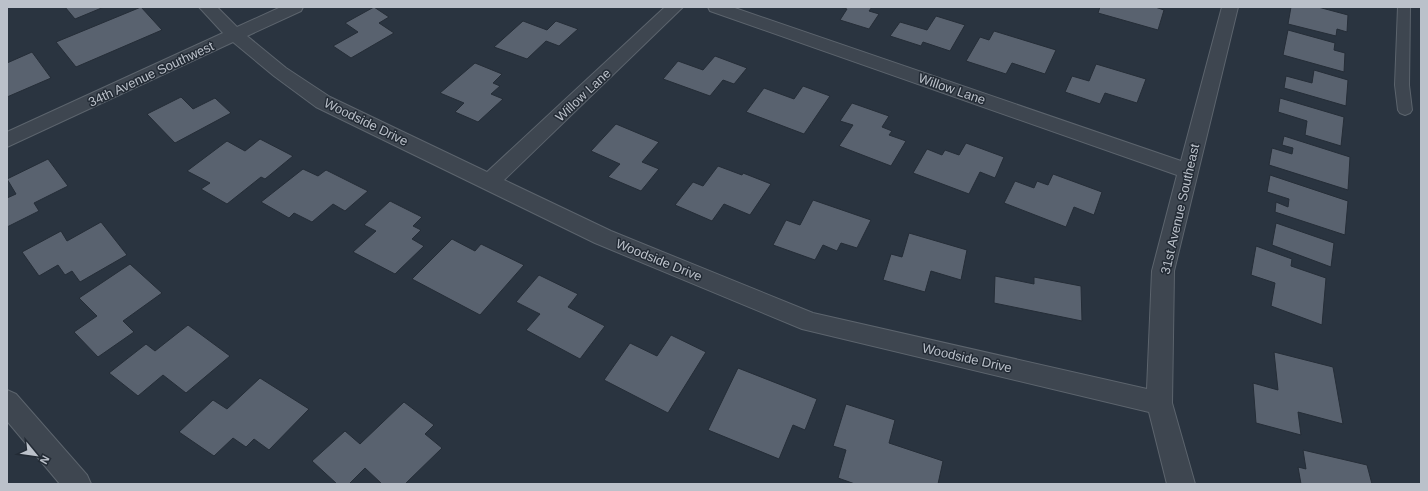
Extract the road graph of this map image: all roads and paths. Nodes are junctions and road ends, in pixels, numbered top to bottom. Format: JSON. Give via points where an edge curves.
{"nodes":[{"id":1,"x":207,"y":7,"type":"edge"},
{"id":2,"x":295,"y":7,"type":"edge"},
{"id":3,"x":675,"y":7,"type":"edge"},
{"id":4,"x":716,"y":7,"type":"edge"},
{"id":5,"x":1230,"y":7,"type":"edge"},
{"id":6,"x":1404,"y":7,"type":"edge"},
{"id":7,"x":235,"y":35,"type":"junction"},
{"id":8,"x":1405,"y":110,"type":"dead end"},
{"id":9,"x":7,"y":140,"type":"edge"},
{"id":10,"x":1188,"y":171,"type":"junction"},
{"id":11,"x":490,"y":182,"type":"junction"},
{"id":12,"x":7,"y":402,"type":"edge"},
{"id":13,"x":1159,"y":403,"type":"junction"},
{"id":14,"x":77,"y":484,"type":"edge"},
{"id":15,"x":1181,"y":484,"type":"edge"}],
"edges":[{"from":1,"to":7,"type":"street","name":"Woodside Drive"},
{"from":2,"to":7,"type":"street","name":"34th Avenue Southwest"},
{"from":3,"to":11,"type":"street","name":"Willow Lane"},
{"from":4,"to":10,"type":"street","name":"Willow Lane"},
{"from":5,"to":10,"type":"street","name":"31st Avenue Southeast"},
{"from":6,"to":8,"type":"lane","via":[[1402,85]]},
{"from":7,"to":9,"type":"street","name":"34th Avenue Southwest"},
{"from":7,"to":11,"type":"street","name":"Woodside Drive","via":[[280,72],[323,102]]},
{"from":10,"to":13,"type":"street","name":"31st Avenue Southeast","via":[[1163,271]]},
{"from":11,"to":13,"type":"street","name":"Woodside Drive","via":[[603,237],[810,322]]},
{"from":12,"to":14,"type":"street"},
{"from":13,"to":15,"type":"street","name":"31st Avenue Southeast"}]}
